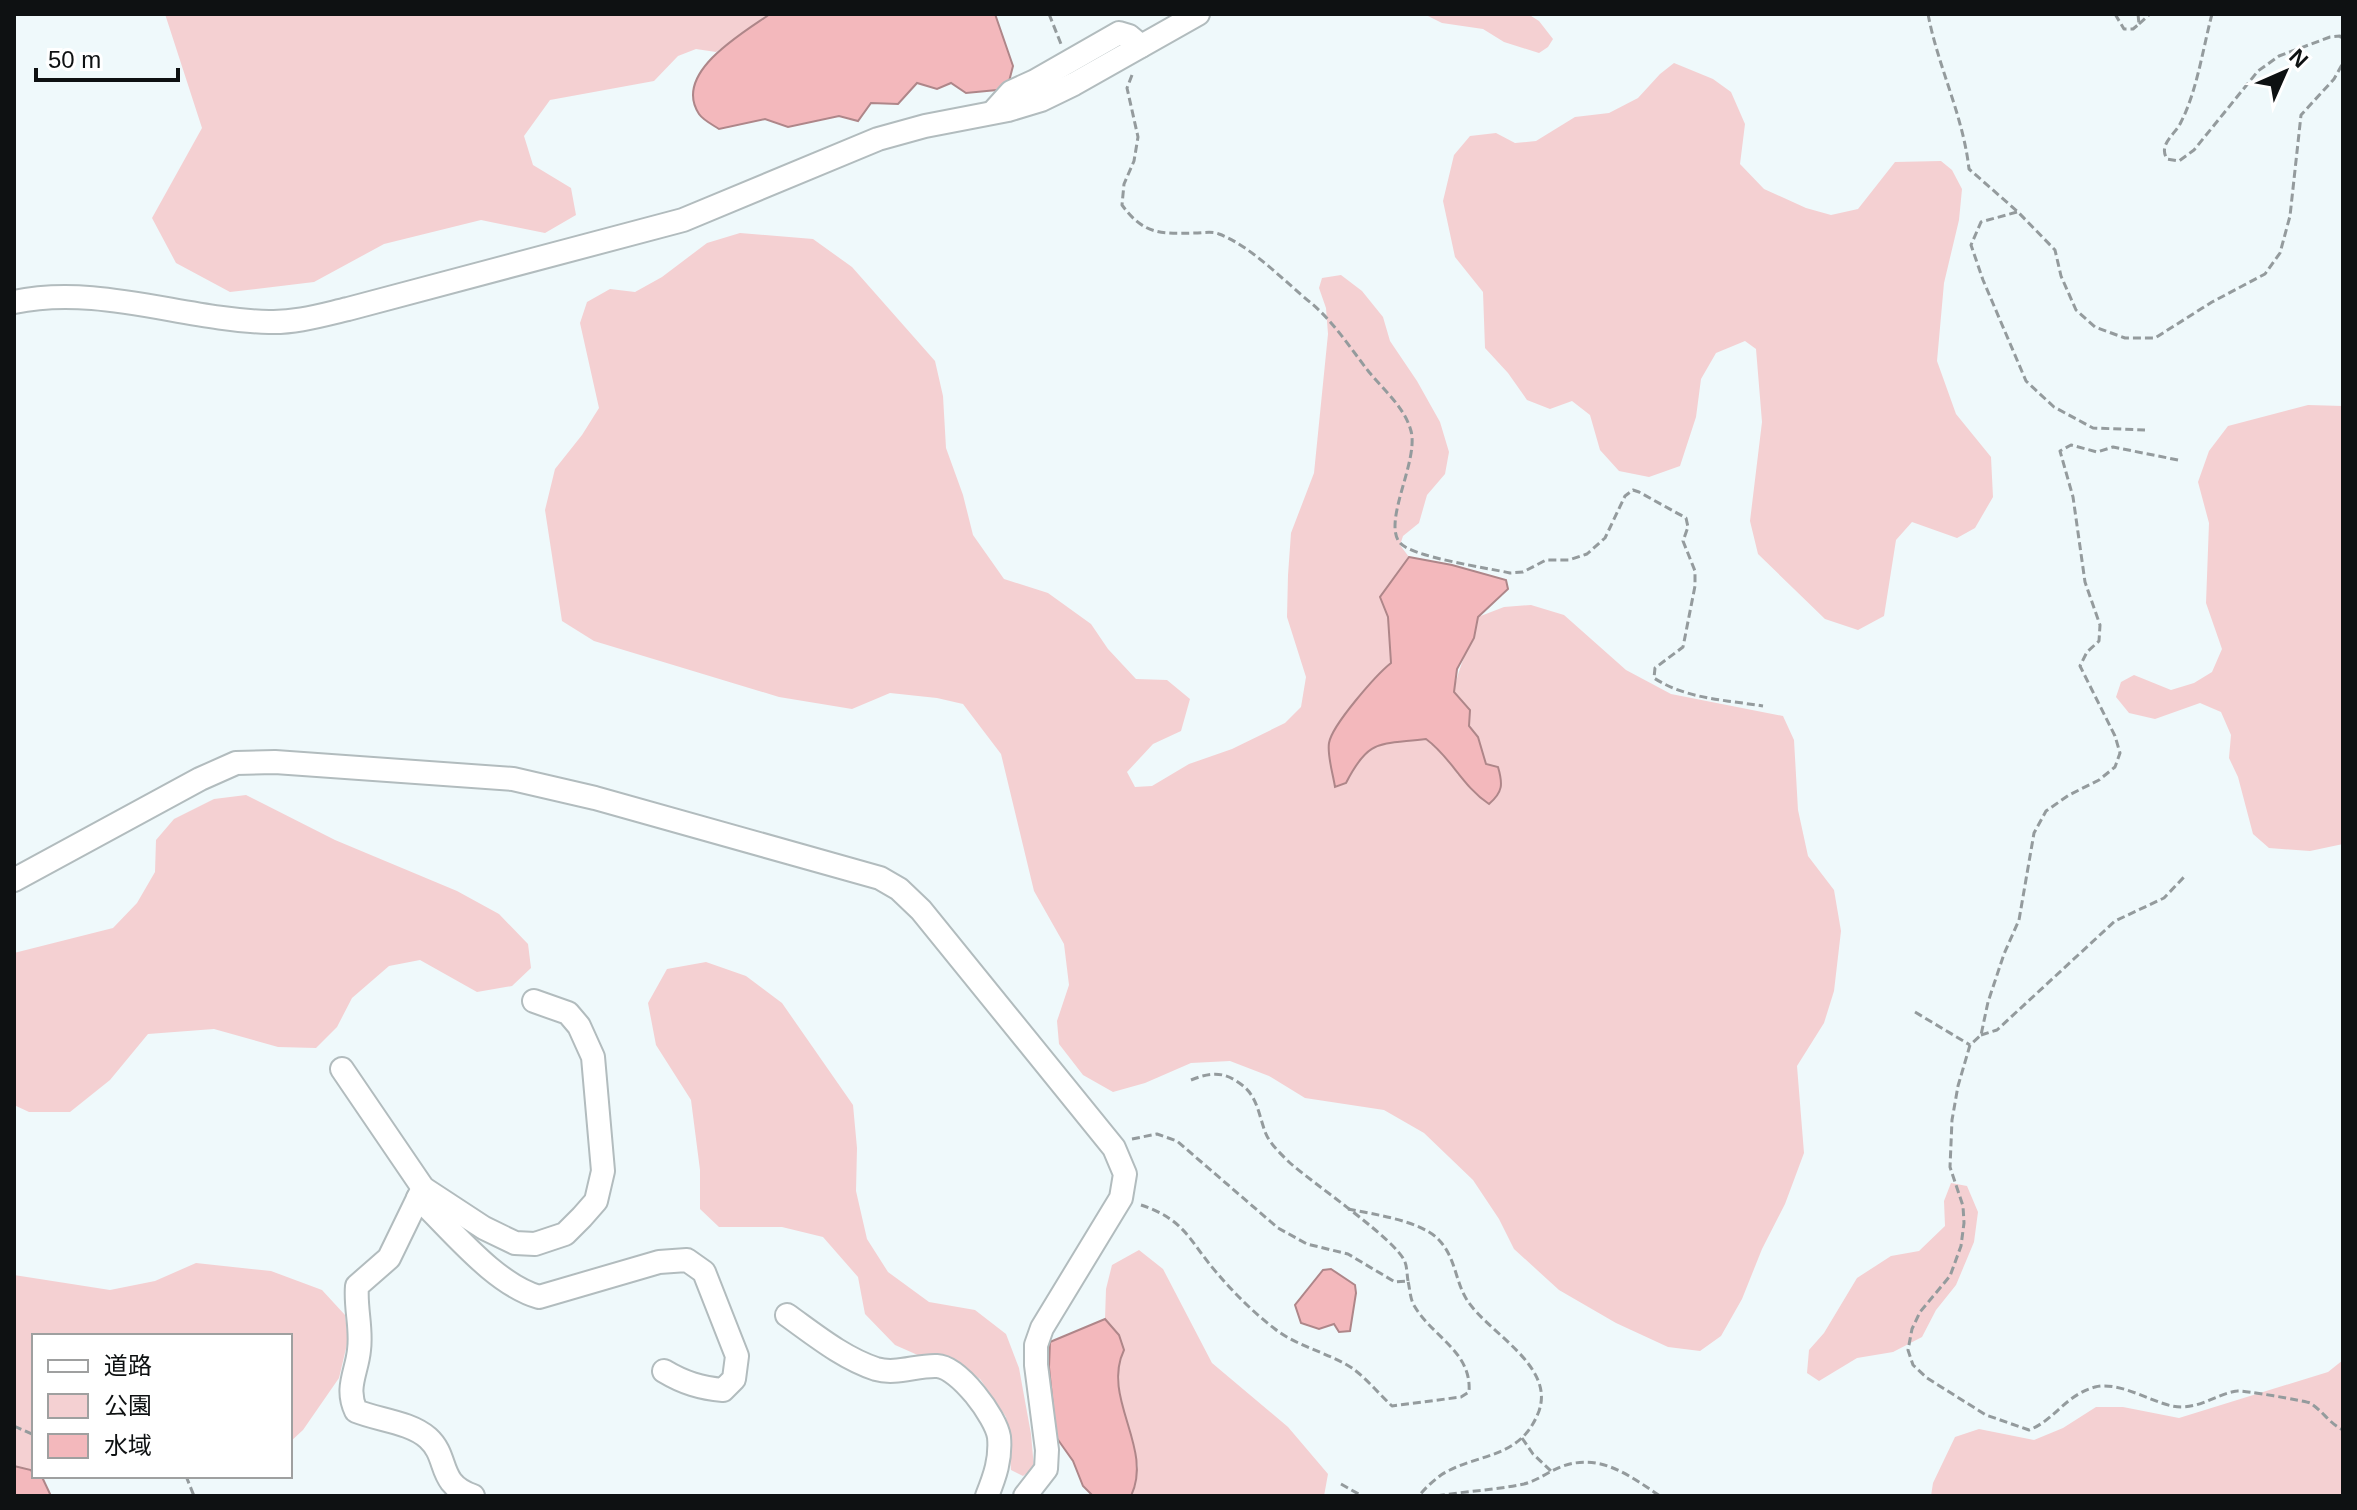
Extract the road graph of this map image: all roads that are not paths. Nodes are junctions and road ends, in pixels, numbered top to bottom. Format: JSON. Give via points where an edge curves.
{"nodes":[{"id":1,"x":1198,"y":14,"type":"edge"},
{"id":2,"x":1141,"y":46,"type":"junction"},
{"id":3,"x":993,"y":112,"type":"junction"},
{"id":4,"x":14,"y":302,"type":"edge"},
{"id":5,"x":14,"y":880,"type":"edge"},
{"id":6,"x":534,"y":1001,"type":"dead end"},
{"id":7,"x":342,"y":1069,"type":"dead end"},
{"id":8,"x":420,"y":1193,"type":"junction"},
{"id":9,"x":787,"y":1315,"type":"dead end"},
{"id":10,"x":664,"y":1371,"type":"dead end"},
{"id":11,"x":473,"y":1496,"type":"edge"},
{"id":12,"x":987,"y":1496,"type":"edge"},
{"id":13,"x":1025,"y":1496,"type":"edge"}],
"edges":[{"from":1,"to":2,"type":"street"},
{"from":2,"to":3,"type":"street","via":[[1041,100]]},
{"from":2,"to":3,"type":"street","via":[[1119,33],[1011,92]]},
{"from":3,"to":4,"type":"street","via":[[878,139],[683,220],[307,319],[271,322],[96,298]]},
{"from":5,"to":13,"type":"street","via":[[200,779],[236,763],[275,762],[513,779],[837,865],[899,889],[1114,1148],[1125,1174],[1121,1198],[1036,1345],[1046,1469]]},
{"from":6,"to":8,"type":"street","via":[[568,1013],[593,1057],[603,1171],[596,1201],[565,1234],[525,1244]]},
{"from":7,"to":8,"type":"street"},
{"from":8,"to":10,"type":"street","via":[[495,1272],[522,1292],[539,1297],[659,1262],[687,1260],[704,1272],[737,1356],[734,1379],[723,1390],[711,1389]]},
{"from":8,"to":11,"type":"street","via":[[389,1258],[357,1286],[359,1350],[351,1401],[356,1411],[416,1430],[430,1440],[448,1479]]},
{"from":9,"to":12,"type":"street","via":[[839,1352],[879,1370],[939,1366],[955,1371],[999,1433],[999,1465]]}]}
